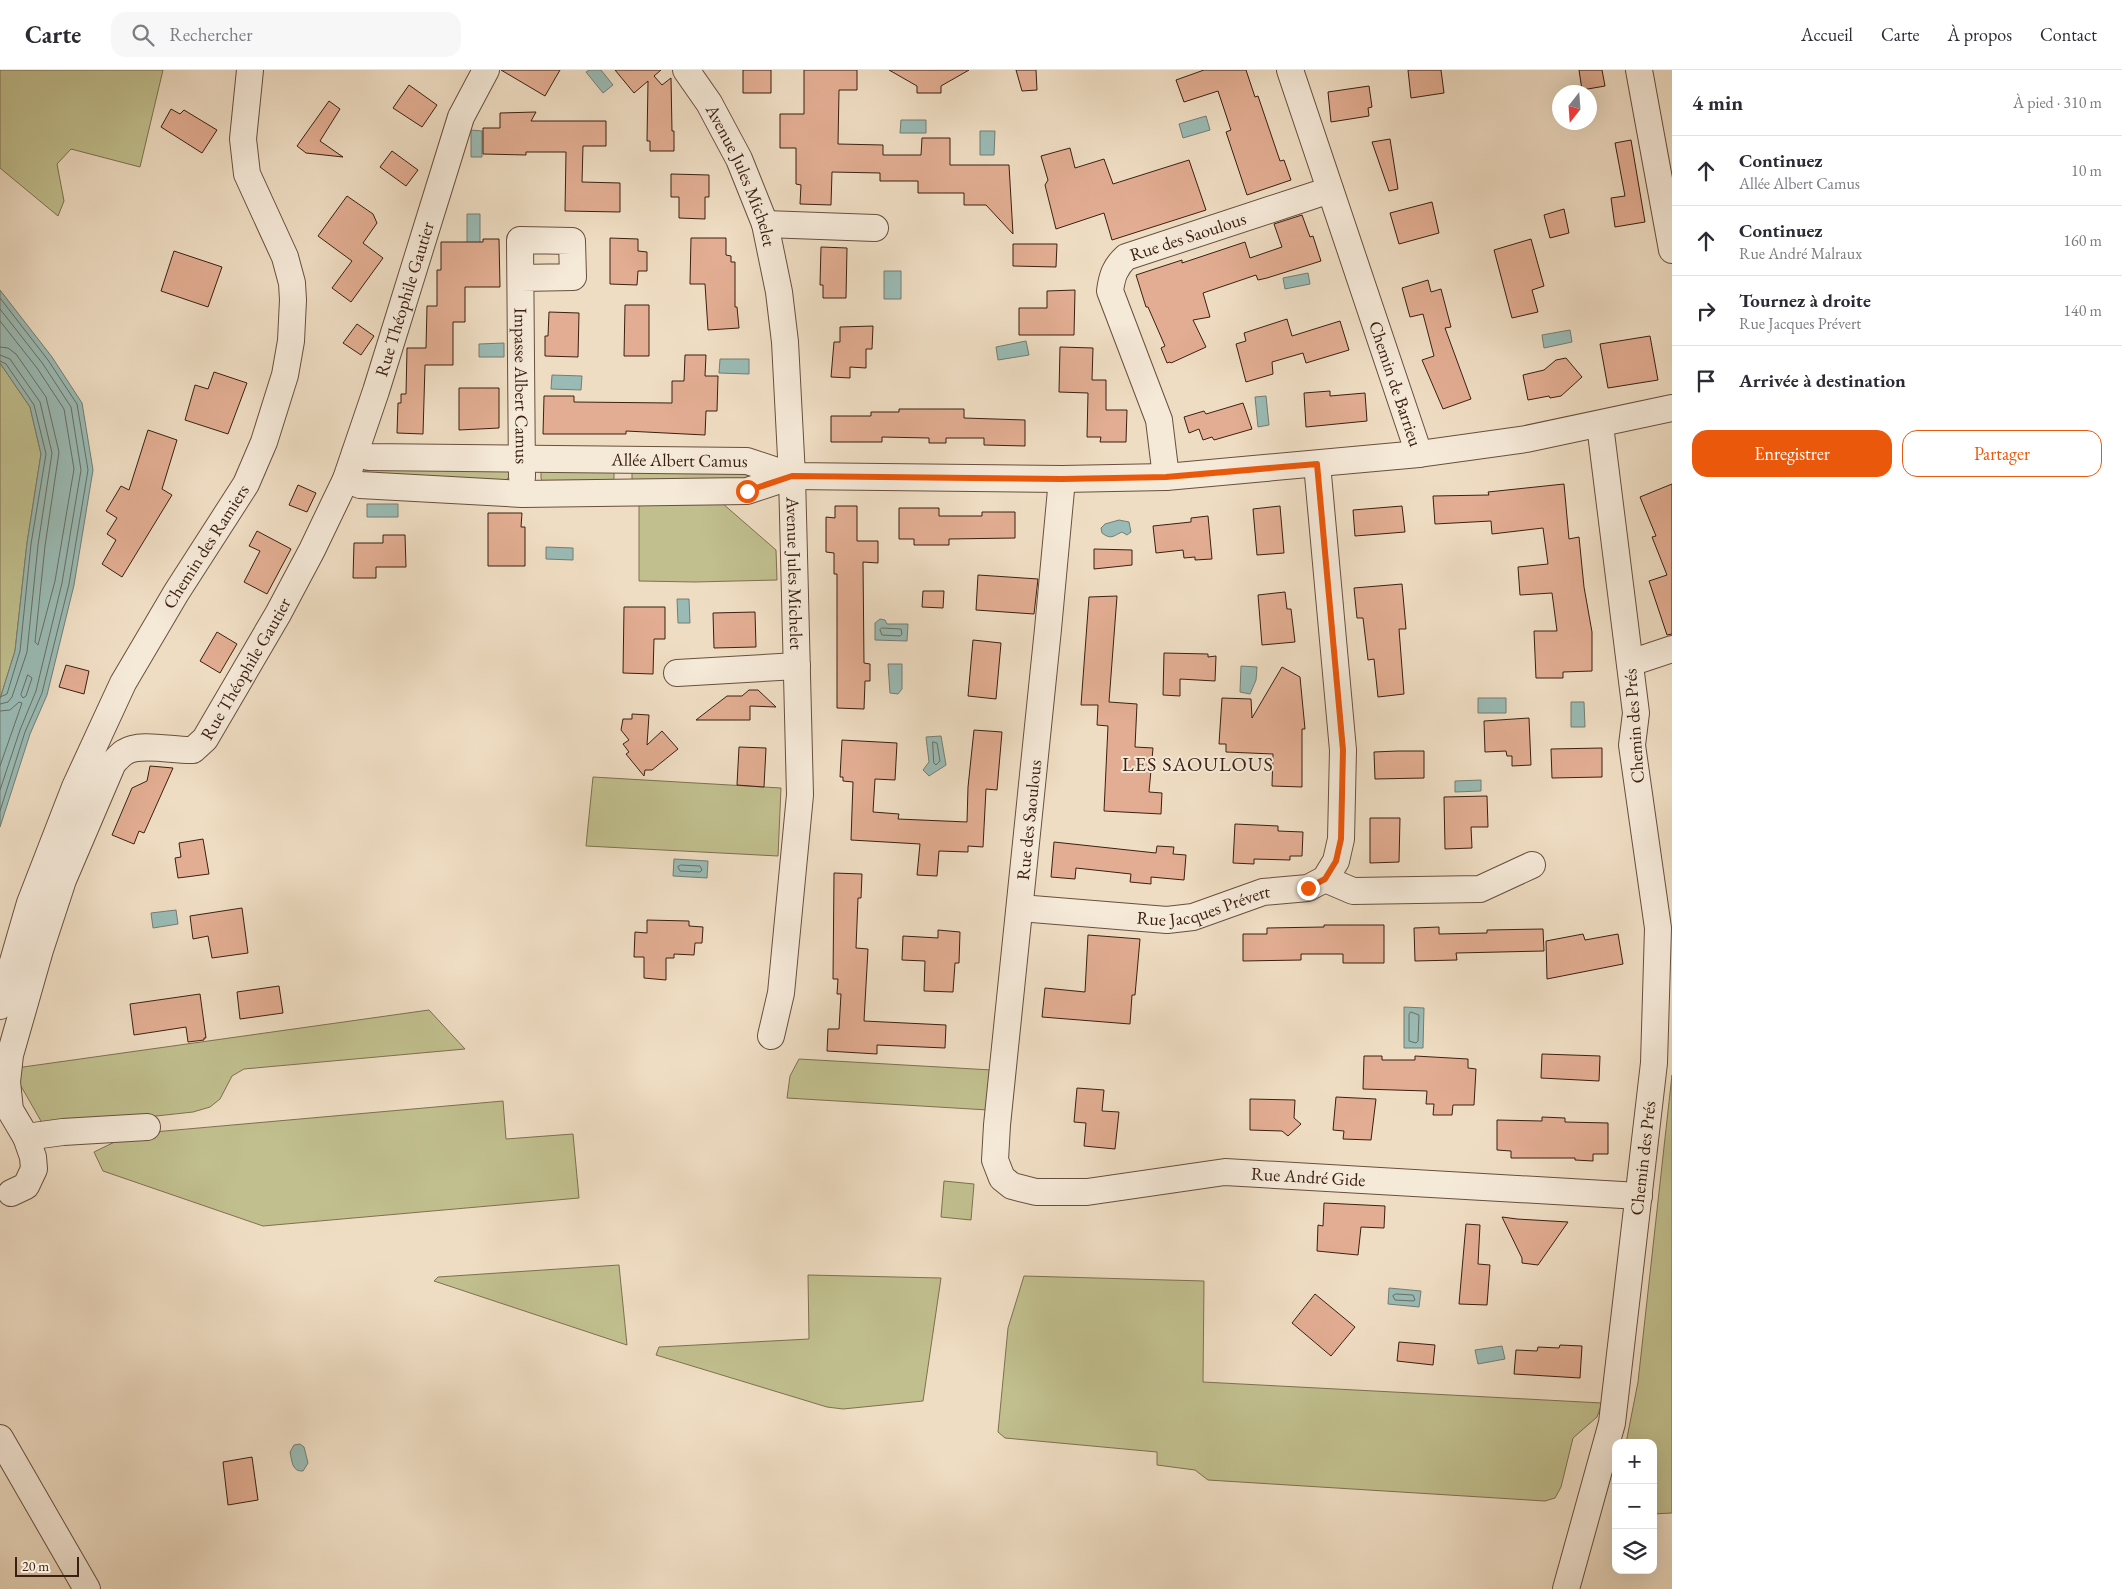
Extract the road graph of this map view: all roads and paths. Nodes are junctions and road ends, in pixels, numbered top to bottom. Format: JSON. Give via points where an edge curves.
{"nodes":[{"id":1,"x":250,"y":70,"type":"edge"},
{"id":2,"x":486,"y":70,"type":"edge"},
{"id":3,"x":686,"y":70,"type":"edge"},
{"id":4,"x":1290,"y":70,"type":"edge"},
{"id":5,"x":1639,"y":70,"type":"edge"},
{"id":6,"x":1330,"y":190,"type":"junction"},
{"id":7,"x":1668,"y":205,"type":"edge"},
{"id":8,"x":765,"y":224,"type":"junction"},
{"id":9,"x":875,"y":228,"type":"dead end"},
{"id":10,"x":1672,"y":250,"type":"edge"},
{"id":11,"x":521,"y":278,"type":"dead end"},
{"id":12,"x":1672,"y":408,"type":"edge"},
{"id":13,"x":1600,"y":425,"type":"junction"},
{"id":14,"x":355,"y":453,"type":"junction"},
{"id":15,"x":1419,"y":454,"type":"junction"},
{"id":16,"x":522,"y":459,"type":"junction"},
{"id":17,"x":622,"y":460,"type":"junction"},
{"id":18,"x":1317,"y":464,"type":"junction"},
{"id":19,"x":792,"y":476,"type":"junction"},
{"id":20,"x":1166,"y":477,"type":"junction"},
{"id":21,"x":346,"y":479,"type":"junction"},
{"id":22,"x":1062,"y":479,"type":"junction"},
{"id":23,"x":624,"y":492,"type":"junction"},
{"id":24,"x":522,"y":494,"type":"junction"},
{"id":25,"x":1672,"y":649,"type":"edge"},
{"id":26,"x":1630,"y":663,"type":"junction"},
{"id":27,"x":797,"y":666,"type":"junction"},
{"id":28,"x":677,"y":673,"type":"dead end"},
{"id":29,"x":1532,"y":865,"type":"dead end"},
{"id":30,"x":1325,"y":879,"type":"junction"},
{"id":31,"x":1020,"y":908,"type":"junction"},
{"id":32,"x":0,"y":1006,"type":"edge"},
{"id":33,"x":771,"y":1036,"type":"dead end"},
{"id":34,"x":1663,"y":1060,"type":"edge"},
{"id":35,"x":147,"y":1127,"type":"dead end"},
{"id":36,"x":26,"y":1137,"type":"junction"},
{"id":37,"x":995,"y":1160,"type":"joint"},
{"id":38,"x":4,"y":1193,"type":"edge"},
{"id":39,"x":1639,"y":1196,"type":"junction"},
{"id":40,"x":0,"y":1438,"type":"edge"},
{"id":41,"x":87,"y":1589,"type":"edge"},
{"id":42,"x":1566,"y":1589,"type":"edge"}],
"edges":[{"from":1,"to":32,"type":"street","name":"Chemin des Ramiers","via":[[243,139],[248,174],[285,257],[292,283],[291,341],[285,375],[264,442],[246,484],[123,683],[75,787],[30,903]]},
{"from":2,"to":14,"type":"street","name":"Rue Théophile Gautier","via":[[461,117]]},
{"from":3,"to":8,"type":"street","name":"Avenue Jules Michelet","via":[[709,103],[740,159]]},
{"from":4,"to":6,"type":"street","name":"Chemin de Barrieu"},
{"from":5,"to":7,"type":"street"},
{"from":6,"to":15,"type":"street","name":"Chemin de Barrieu"},
{"from":6,"to":20,"type":"street","name":"Rue des Saoulous","via":[[1126,257],[1117,265],[1110,291],[1159,420]]},
{"from":7,"to":10,"type":"street"},
{"from":8,"to":9,"type":"street"},
{"from":8,"to":19,"type":"street","name":"Avenue Jules Michelet","via":[[784,334]]},
{"from":11,"to":16,"type":"street","name":"Impasse Albert Camus"},
{"from":12,"to":13,"type":"street","name":"Chemin de Barrieu"},
{"from":13,"to":15,"type":"street","name":"Chemin de Barrieu"},
{"from":13,"to":26,"type":"street","name":"Chemin des Prés"},
{"from":14,"to":16,"type":"street","name":"Allée Albert Camus","via":[[369,457]]},
{"from":14,"to":21,"type":"street","name":"Rue Théophile Gautier"},
{"from":15,"to":18,"type":"street"},
{"from":16,"to":17,"type":"street","name":"Allée Albert Camus"},
{"from":16,"to":24,"type":"street","name":"Impasse Albert Camus"},
{"from":17,"to":19,"type":"street","name":"Allée Albert Camus","via":[[747,462]]},
{"from":17,"to":23,"type":"street"},
{"from":18,"to":20,"type":"street"},
{"from":18,"to":30,"type":"street","via":[[1343,750],[1341,839],[1336,861]]},
{"from":19,"to":22,"type":"street"},
{"from":19,"to":23,"type":"street","name":"Allée Albert Camus","via":[[747,491]]},
{"from":19,"to":27,"type":"street","name":"Avenue Jules Michelet"},
{"from":20,"to":22,"type":"street"},
{"from":21,"to":24,"type":"street","name":"Allée Albert Camus","via":[[360,485]]},
{"from":21,"to":36,"type":"street","name":"Rue Théophile Gautier","via":[[278,614],[205,739],[193,750],[140,747],[126,751],[113,763],[63,880],[10,1054],[7,1082],[10,1110]]},
{"from":22,"to":31,"type":"street","name":"Rue des Saoulous"},
{"from":23,"to":24,"type":"street","name":"Allée Albert Camus"},
{"from":25,"to":26,"type":"street"},
{"from":26,"to":34,"type":"street","name":"Chemin des Prés","via":[[1636,713],[1632,745],[1658,928]]},
{"from":27,"to":28,"type":"street"},
{"from":27,"to":33,"type":"street","name":"Avenue Jules Michelet","via":[[800,795],[781,993]]},
{"from":29,"to":30,"type":"street","via":[[1480,889],[1353,890]]},
{"from":30,"to":31,"type":"street","name":"Rue Jacques Prévert","via":[[1308,888],[1263,892],[1193,916],[1167,920]]},
{"from":31,"to":37,"type":"street","name":"Rue des Saoulous"},
{"from":34,"to":39,"type":"street","name":"Chemin des Prés"},
{"from":35,"to":36,"type":"street"},
{"from":36,"to":38,"type":"street","name":"Rue Théophile Gautier","via":[[34,1169],[26,1186]]},
{"from":37,"to":39,"type":"street","name":"Rue André Gide","via":[[1002,1178],[1012,1186],[1036,1192],[1088,1192],[1225,1172]]},
{"from":39,"to":42,"type":"street","name":"Chemin des Prés","via":[[1612,1423]]},
{"from":40,"to":41,"type":"street"}]}
